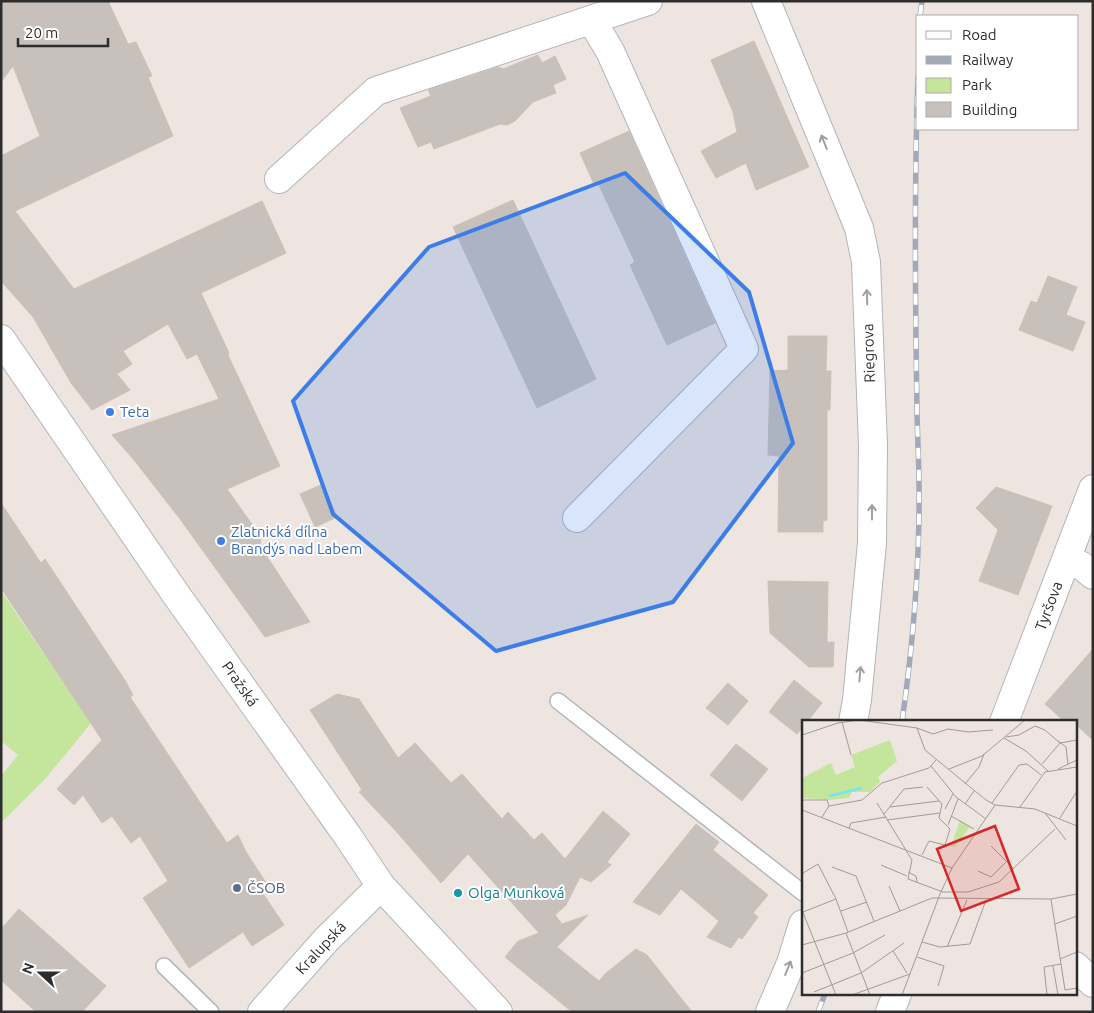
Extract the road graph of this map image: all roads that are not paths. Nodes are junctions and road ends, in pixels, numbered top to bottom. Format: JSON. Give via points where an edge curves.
{"nodes":[{"id":1,"x":648,"y":1,"type":"edge"},
{"id":2,"x":766,"y":1,"type":"edge"},
{"id":3,"x":592,"y":21,"type":"junction"},
{"id":4,"x":278,"y":179,"type":"dead end"},
{"id":5,"x":1,"y":340,"type":"edge"},
{"id":6,"x":1093,"y":489,"type":"edge"},
{"id":7,"x":576,"y":518,"type":"dead end"},
{"id":8,"x":1067,"y":559,"type":"junction"},
{"id":9,"x":1093,"y":575,"type":"edge"},
{"id":10,"x":558,"y":702,"type":"dead end"},
{"id":11,"x":853,"y":720,"type":"edge"},
{"id":12,"x":1005,"y":720,"type":"edge"},
{"id":13,"x":381,"y":886,"type":"junction"},
{"id":14,"x":802,"y":892,"type":"edge"},
{"id":15,"x":802,"y":927,"type":"edge"},
{"id":16,"x":164,"y":966,"type":"dead end"},
{"id":17,"x":1076,"y":967,"type":"edge"},
{"id":18,"x":1093,"y":982,"type":"edge"},
{"id":19,"x":896,"y":996,"type":"edge"},
{"id":20,"x":211,"y":1012,"type":"edge"},
{"id":21,"x":262,"y":1012,"type":"edge"},
{"id":22,"x":498,"y":1012,"type":"edge"},
{"id":23,"x":770,"y":1012,"type":"edge"},
{"id":24,"x":890,"y":1012,"type":"edge"}],
"edges":[{"from":1,"to":3,"type":"street"},
{"from":11,"to":2,"type":"street","name":"Riegrova","one_way":true,"via":[[872,544],[873,446],[866,262],[859,228]]},
{"from":3,"to":4,"type":"street","via":[[376,91]]},
{"from":3,"to":7,"type":"street","via":[[610,51],[744,349]]},
{"from":5,"to":13,"type":"street","name":"Pražská"},
{"from":6,"to":8,"type":"street","name":"Tyršova"},
{"from":8,"to":9,"type":"street"},
{"from":8,"to":12,"type":"street","name":"Tyršova"},
{"from":10,"to":14,"type":"lane"},
{"from":13,"to":21,"type":"street","name":"Kralupská","via":[[326,940]]},
{"from":13,"to":22,"type":"street","name":"Pražská"},
{"from":23,"to":15,"type":"street","one_way":true},
{"from":16,"to":20,"type":"lane"},
{"from":17,"to":18,"type":"street"},
{"from":19,"to":24,"type":"street"}]}
